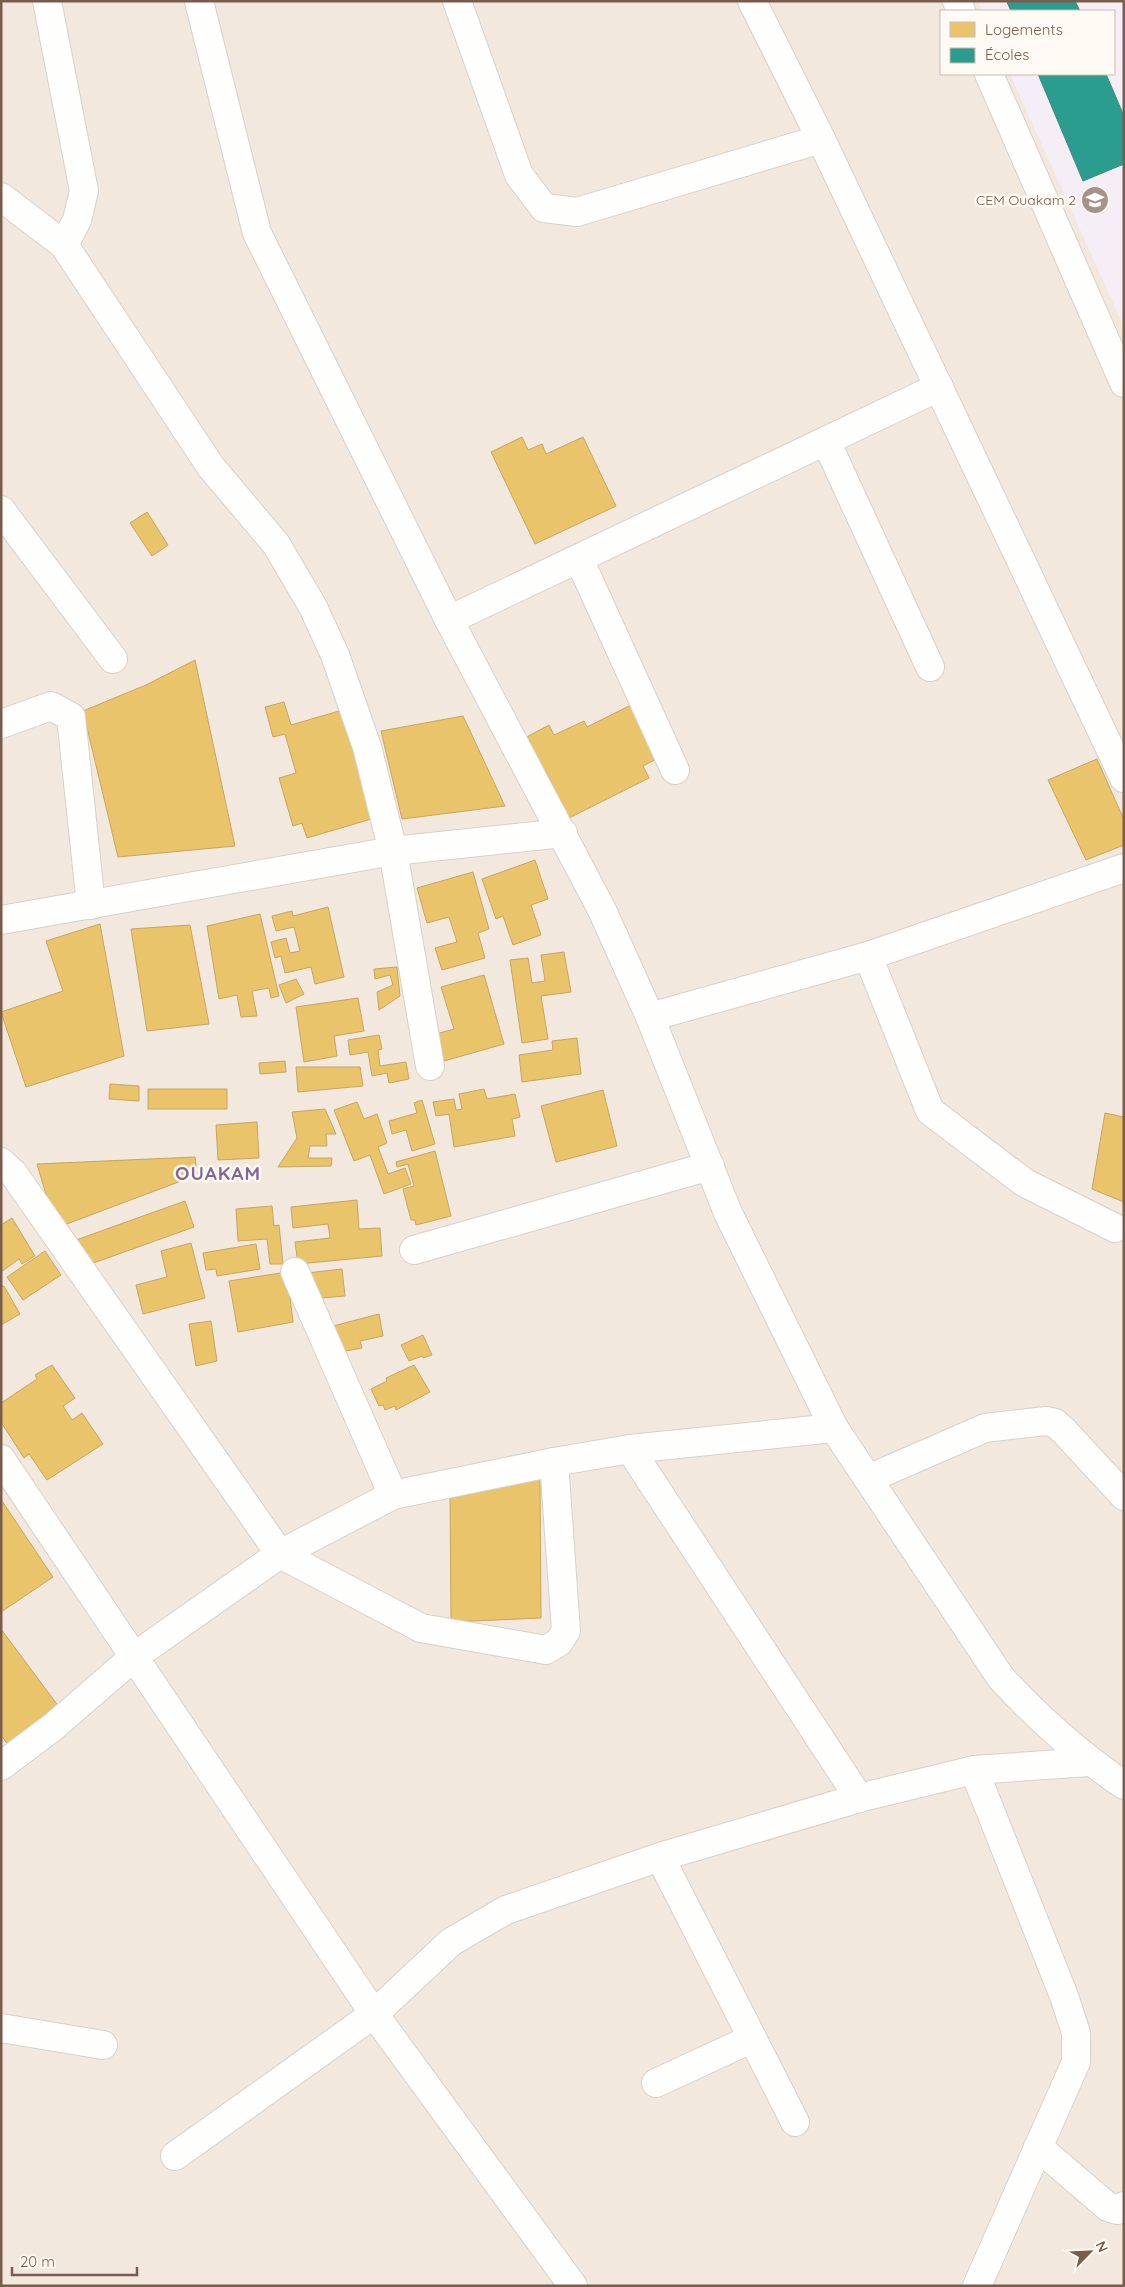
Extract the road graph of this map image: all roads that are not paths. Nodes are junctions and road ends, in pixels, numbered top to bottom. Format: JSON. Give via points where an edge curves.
{"nodes":[{"id":1,"x":47,"y":1,"type":"edge"},
{"id":2,"x":199,"y":1,"type":"edge"},
{"id":3,"x":457,"y":1,"type":"edge"},
{"id":4,"x":752,"y":1,"type":"edge"},
{"id":5,"x":989,"y":75,"type":"edge"},
{"id":6,"x":820,"y":138,"type":"junction"},
{"id":7,"x":1,"y":198,"type":"edge"},
{"id":8,"x":64,"y":245,"type":"junction"},
{"id":9,"x":1124,"y":383,"type":"edge"},
{"id":10,"x":938,"y":387,"type":"junction"},
{"id":11,"x":826,"y":441,"type":"junction"},
{"id":12,"x":1,"y":510,"type":"edge"},
{"id":13,"x":579,"y":559,"type":"junction"},
{"id":14,"x":449,"y":620,"type":"junction"},
{"id":15,"x":113,"y":659,"type":"dead end"},
{"id":16,"x":930,"y":667,"type":"dead end"},
{"id":17,"x":1,"y":724,"type":"edge"},
{"id":18,"x":675,"y":770,"type":"dead end"},
{"id":19,"x":1124,"y":778,"type":"edge"},
{"id":20,"x":563,"y":833,"type":"junction"},
{"id":21,"x":393,"y":851,"type":"junction"},
{"id":22,"x":1124,"y":868,"type":"edge"},
{"id":23,"x":92,"y":905,"type":"junction"},
{"id":24,"x":1,"y":920,"type":"edge"},
{"id":25,"x":868,"y":956,"type":"junction"},
{"id":26,"x":650,"y":1016,"type":"junction"},
{"id":27,"x":430,"y":1066,"type":"dead end"},
{"id":28,"x":1,"y":1162,"type":"edge"},
{"id":29,"x":710,"y":1166,"type":"junction"},
{"id":30,"x":1115,"y":1228,"type":"dead end"},
{"id":31,"x":414,"y":1250,"type":"dead end"},
{"id":32,"x":295,"y":1272,"type":"dead end"},
{"id":33,"x":834,"y":1428,"type":"junction"},
{"id":34,"x":630,"y":1449,"type":"junction"},
{"id":35,"x":1,"y":1459,"type":"edge"},
{"id":36,"x":554,"y":1462,"type":"junction"},
{"id":37,"x":868,"y":1479,"type":"junction"},
{"id":38,"x":393,"y":1495,"type":"junction"},
{"id":39,"x":1124,"y":1496,"type":"edge"},
{"id":40,"x":280,"y":1554,"type":"junction"},
{"id":41,"x":135,"y":1656,"type":"junction"},
{"id":42,"x":1089,"y":1762,"type":"junction"},
{"id":43,"x":1,"y":1766,"type":"edge"},
{"id":44,"x":974,"y":1770,"type":"junction"},
{"id":45,"x":1124,"y":1785,"type":"edge"},
{"id":46,"x":858,"y":1798,"type":"junction"},
{"id":47,"x":660,"y":1857,"type":"junction"},
{"id":48,"x":374,"y":2014,"type":"junction"},
{"id":49,"x":1,"y":2028,"type":"edge"},
{"id":50,"x":752,"y":2039,"type":"junction"},
{"id":51,"x":103,"y":2045,"type":"dead end"},
{"id":52,"x":656,"y":2083,"type":"dead end"},
{"id":53,"x":795,"y":2122,"type":"dead end"},
{"id":54,"x":1038,"y":2147,"type":"junction"},
{"id":55,"x":175,"y":2156,"type":"dead end"},
{"id":56,"x":1124,"y":2206,"type":"edge"},
{"id":57,"x":573,"y":2286,"type":"edge"},
{"id":58,"x":977,"y":2286,"type":"edge"}],
"edges":[{"from":1,"to":8,"type":"street","via":[[84,191],[77,220]]},
{"from":2,"to":14,"type":"street","via":[[257,233]]},
{"from":3,"to":6,"type":"street","via":[[519,175],[544,208],[577,212]]},
{"from":4,"to":6,"type":"street"},
{"from":5,"to":9,"type":"street"},
{"from":6,"to":10,"type":"street"},
{"from":7,"to":8,"type":"street"},
{"from":8,"to":21,"type":"street","via":[[211,468],[276,544],[301,583],[335,655],[364,738]]},
{"from":10,"to":11,"type":"street"},
{"from":10,"to":19,"type":"street"},
{"from":11,"to":13,"type":"street"},
{"from":11,"to":16,"type":"street"},
{"from":12,"to":15,"type":"street"},
{"from":13,"to":14,"type":"street"},
{"from":13,"to":18,"type":"street"},
{"from":14,"to":20,"type":"street"},
{"from":17,"to":23,"type":"street","via":[[51,706],[70,717]]},
{"from":20,"to":21,"type":"street"},
{"from":20,"to":26,"type":"street"},
{"from":21,"to":23,"type":"street"},
{"from":21,"to":27,"type":"street"},
{"from":22,"to":25,"type":"street"},
{"from":23,"to":24,"type":"street"},
{"from":25,"to":26,"type":"street"},
{"from":25,"to":30,"type":"street","via":[[930,1111],[1025,1183]]},
{"from":26,"to":29,"type":"street"},
{"from":28,"to":40,"type":"street","via":[[13,1173]]},
{"from":29,"to":31,"type":"street"},
{"from":29,"to":33,"type":"street","via":[[728,1213]]},
{"from":32,"to":38,"type":"street"},
{"from":33,"to":34,"type":"street"},
{"from":33,"to":37,"type":"street"},
{"from":34,"to":36,"type":"street"},
{"from":34,"to":46,"type":"street"},
{"from":35,"to":41,"type":"street"},
{"from":36,"to":38,"type":"street"},
{"from":36,"to":40,"type":"street","via":[[566,1631],[559,1642],[546,1650],[421,1628]]},
{"from":37,"to":39,"type":"street","via":[[984,1428],[1046,1421],[1055,1423],[1064,1431]]},
{"from":37,"to":42,"type":"street","via":[[1001,1678],[1030,1710]]},
{"from":38,"to":40,"type":"street"},
{"from":40,"to":41,"type":"street"},
{"from":41,"to":43,"type":"street","via":[[53,1727]]},
{"from":41,"to":48,"type":"street"},
{"from":42,"to":44,"type":"street"},
{"from":42,"to":45,"type":"street"},
{"from":44,"to":46,"type":"street"},
{"from":44,"to":54,"type":"street","via":[[1076,2033],[1076,2062]]},
{"from":46,"to":47,"type":"street"},
{"from":47,"to":48,"type":"street","via":[[506,1910],[451,1942]]},
{"from":47,"to":50,"type":"street"},
{"from":48,"to":55,"type":"street"},
{"from":48,"to":57,"type":"street"},
{"from":49,"to":51,"type":"street"},
{"from":50,"to":52,"type":"street"},
{"from":50,"to":53,"type":"street"},
{"from":54,"to":56,"type":"street","via":[[1108,2207],[1118,2210]]},
{"from":54,"to":58,"type":"street"}]}
